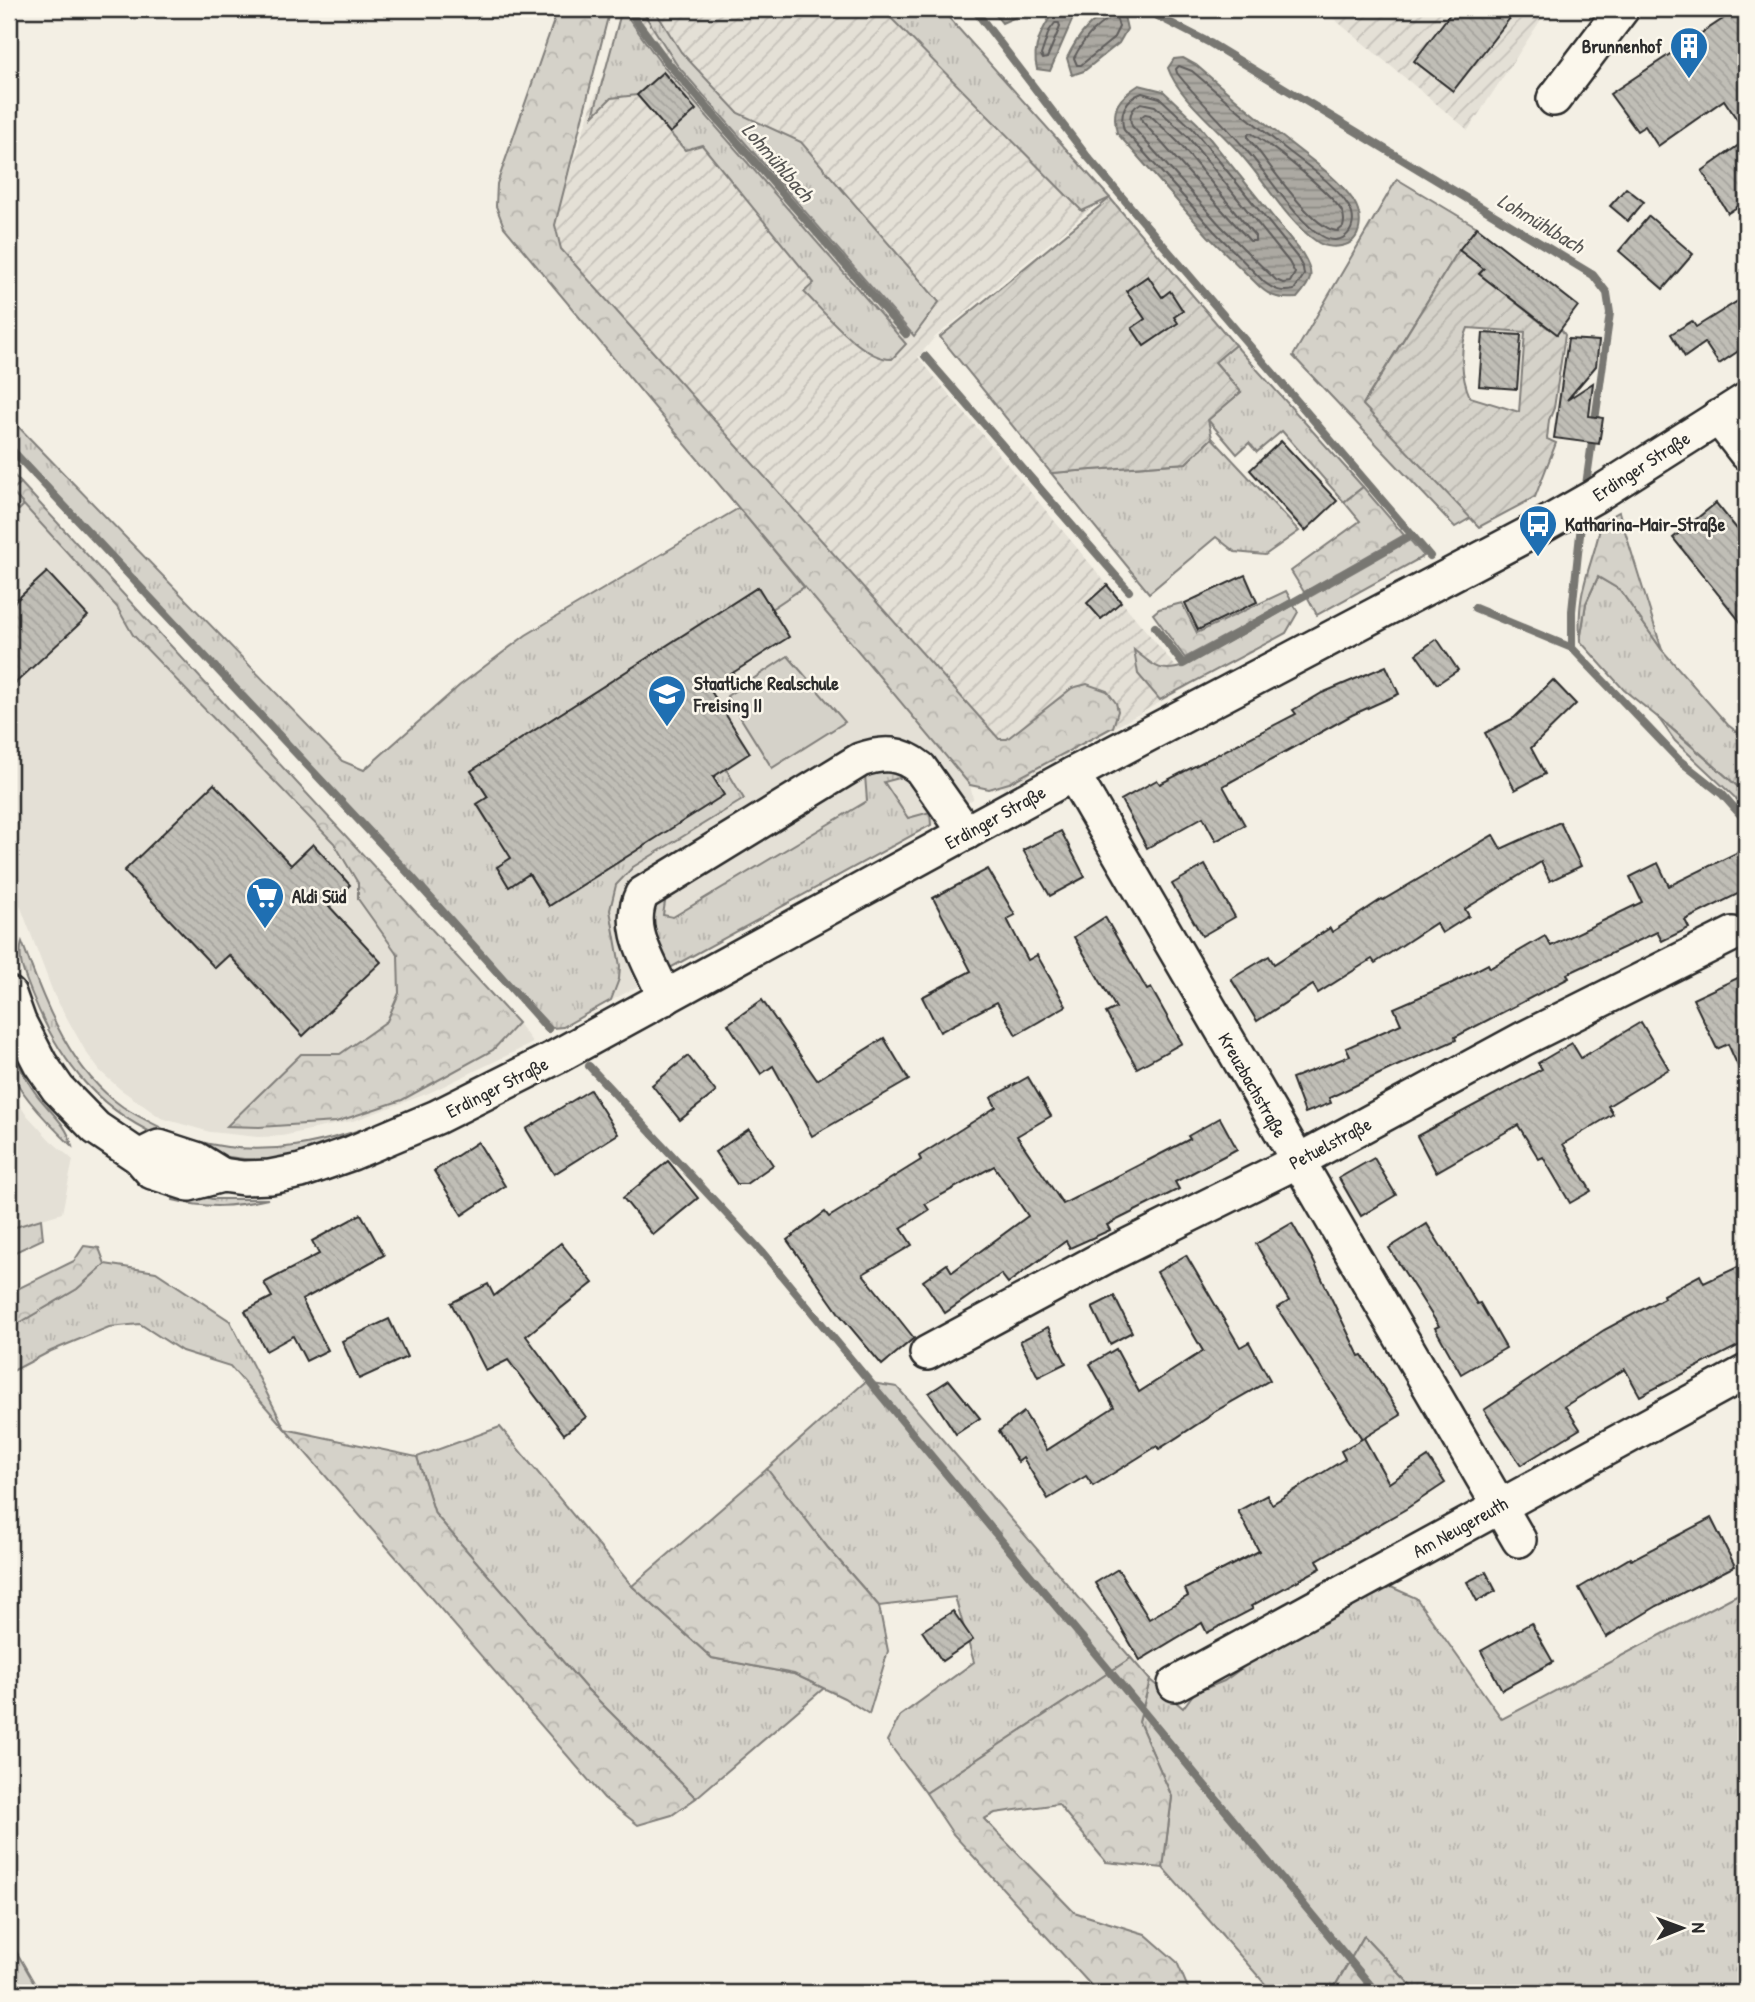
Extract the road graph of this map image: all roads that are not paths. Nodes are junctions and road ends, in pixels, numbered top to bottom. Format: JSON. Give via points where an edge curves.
{"nodes":[{"id":1,"x":1622,"y":9,"type":"edge"},
{"id":2,"x":1554,"y":99,"type":"dead end"},
{"id":3,"x":1746,"y":400,"type":"edge"},
{"id":4,"x":1718,"y":417,"type":"junction"},
{"id":5,"x":1746,"y":453,"type":"edge"},
{"id":6,"x":1073,"y":774,"type":"junction"},
{"id":7,"x":966,"y":833,"type":"junction"},
{"id":8,"x":1733,"y":934,"type":"dead end"},
{"id":9,"x":9,"y":994,"type":"edge"},
{"id":10,"x":665,"y":998,"type":"junction"},
{"id":11,"x":1298,"y":1161,"type":"junction"},
{"id":12,"x":927,"y":1353,"type":"dead end"},
{"id":13,"x":1746,"y":1372,"type":"edge"},
{"id":14,"x":1499,"y":1506,"type":"junction"},
{"id":15,"x":1518,"y":1540,"type":"dead end"},
{"id":16,"x":1175,"y":1684,"type":"dead end"}],
"edges":[{"from":1,"to":2,"type":"street"},
{"from":3,"to":4,"type":"street","name":"Erdinger Straße"},
{"from":4,"to":5,"type":"street"},
{"from":4,"to":6,"type":"street","name":"Erdinger Straße","via":[[1558,517]]},
{"from":6,"to":7,"type":"street","name":"Erdinger Straße"},
{"from":6,"to":11,"type":"street","name":"Kreuzbachstraße"},
{"from":7,"to":10,"type":"street","name":"Erdinger Straße"},
{"from":7,"to":10,"type":"street","via":[[912,762],[882,754],[860,760],[642,894],[635,925]]},
{"from":8,"to":11,"type":"street","name":"Petuelstraße"},
{"from":9,"to":10,"type":"street","name":"Erdinger Straße","via":[[40,1063],[96,1128],[139,1157],[159,1147],[196,1159],[222,1175],[243,1178],[286,1174],[352,1153],[437,1117]]},
{"from":11,"to":12,"type":"street","name":"Petuelstraße","via":[[1105,1256]]},
{"from":11,"to":14,"type":"street","name":"Kreuzbachstraße"},
{"from":13,"to":14,"type":"street","name":"Am Neugereuth"},
{"from":14,"to":15,"type":"street","name":"Kreuzbachstraße"},
{"from":14,"to":16,"type":"street","name":"Am Neugereuth"}]}
